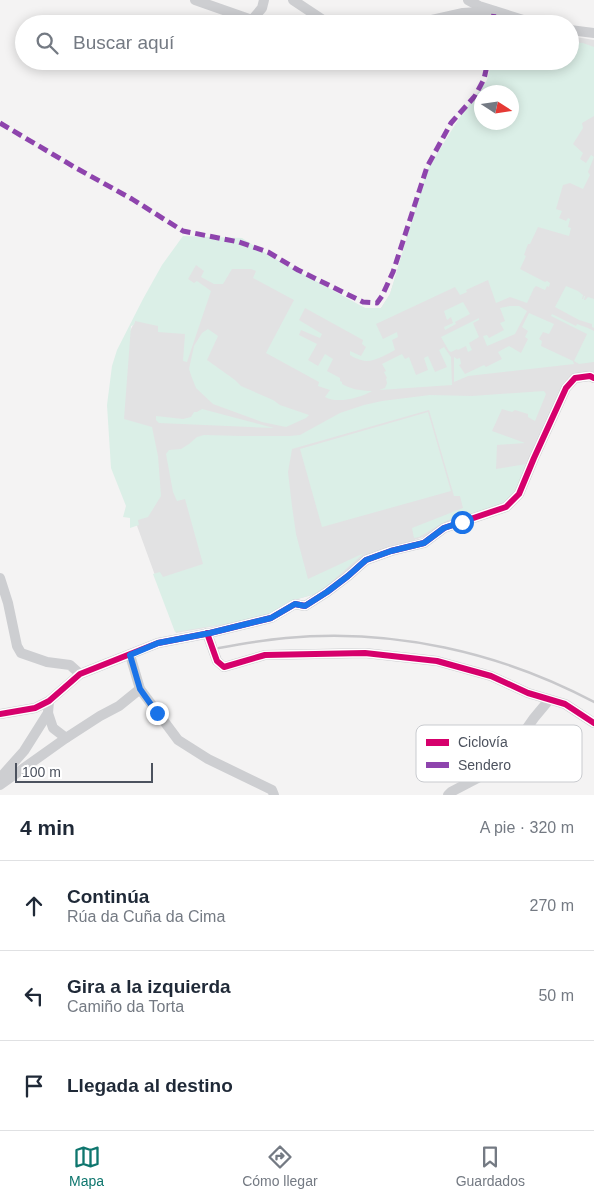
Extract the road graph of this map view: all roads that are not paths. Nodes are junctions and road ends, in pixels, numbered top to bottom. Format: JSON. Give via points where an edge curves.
{"nodes":[{"id":1,"x":195,"y":0,"type":"edge"},
{"id":2,"x":264,"y":0,"type":"edge"},
{"id":3,"x":294,"y":0,"type":"edge"},
{"id":4,"x":468,"y":0,"type":"edge"},
{"id":5,"x":494,"y":11,"type":"junction"},
{"id":6,"x":238,"y":15,"type":"edge"},
{"id":7,"x":256,"y":15,"type":"edge"},
{"id":8,"x":315,"y":15,"type":"edge"},
{"id":9,"x":458,"y":15,"type":"edge"},
{"id":10,"x":507,"y":15,"type":"edge"},
{"id":11,"x":579,"y":31,"type":"edge"},
{"id":12,"x":594,"y":33,"type":"edge"},
{"id":13,"x":594,"y":378,"type":"edge"},
{"id":14,"x":0,"y":578,"type":"edge"},
{"id":15,"x":208,"y":633,"type":"junction"},
{"id":16,"x":130,"y":655,"type":"junction"},
{"id":17,"x":80,"y":674,"type":"junction"},
{"id":18,"x":140,"y":689,"type":"junction"},
{"id":19,"x":549,"y":700,"type":"junction"},
{"id":20,"x":49,"y":701,"type":"junction"},
{"id":21,"x":48,"y":713,"type":"junction"},
{"id":22,"x":0,"y":714,"type":"edge"},
{"id":23,"x":594,"y":723,"type":"edge"},
{"id":24,"x":529,"y":725,"type":"edge"},
{"id":25,"x":66,"y":738,"type":"junction"},
{"id":26,"x":0,"y":778,"type":"edge"},
{"id":27,"x":471,"y":782,"type":"edge"},
{"id":28,"x":0,"y":785,"type":"edge"},
{"id":29,"x":274,"y":795,"type":"edge"},
{"id":30,"x":448,"y":795,"type":"edge"}],
"edges":[{"from":1,"to":6,"type":"street"},
{"from":2,"to":7,"type":"street"},
{"from":3,"to":8,"type":"street"},
{"from":4,"to":5,"type":"street"},
{"from":5,"to":9,"type":"street"},
{"from":5,"to":10,"type":"street"},
{"from":11,"to":12,"type":"street"},
{"from":13,"to":15,"type":"street","via":[[575,378],[566,388],[519,494],[506,507],[444,528],[424,543],[366,560],[305,606],[295,604],[271,618]]},
{"from":14,"to":17,"type":"street","via":[[21,653],[47,662],[70,665]]},
{"from":15,"to":16,"type":"street","via":[[158,643]]},
{"from":15,"to":19,"type":"street","via":[[217,661],[224,667],[265,655],[365,653],[437,661],[491,676]]},
{"from":16,"to":17,"type":"street"},
{"from":16,"to":18,"type":"street"},
{"from":17,"to":20,"type":"street"},
{"from":18,"to":25,"type":"street","via":[[119,706]]},
{"from":18,"to":29,"type":"street","via":[[178,740],[208,759],[272,790]]},
{"from":19,"to":23,"type":"street","via":[[565,704]]},
{"from":19,"to":24,"type":"street"},
{"from":20,"to":21,"type":"street"},
{"from":20,"to":22,"type":"street","via":[[34,708]]},
{"from":21,"to":25,"type":"street","via":[[53,728]]},
{"from":21,"to":26,"type":"street","via":[[24,751]]},
{"from":25,"to":28,"type":"street"},
{"from":27,"to":30,"type":"street"}]}
